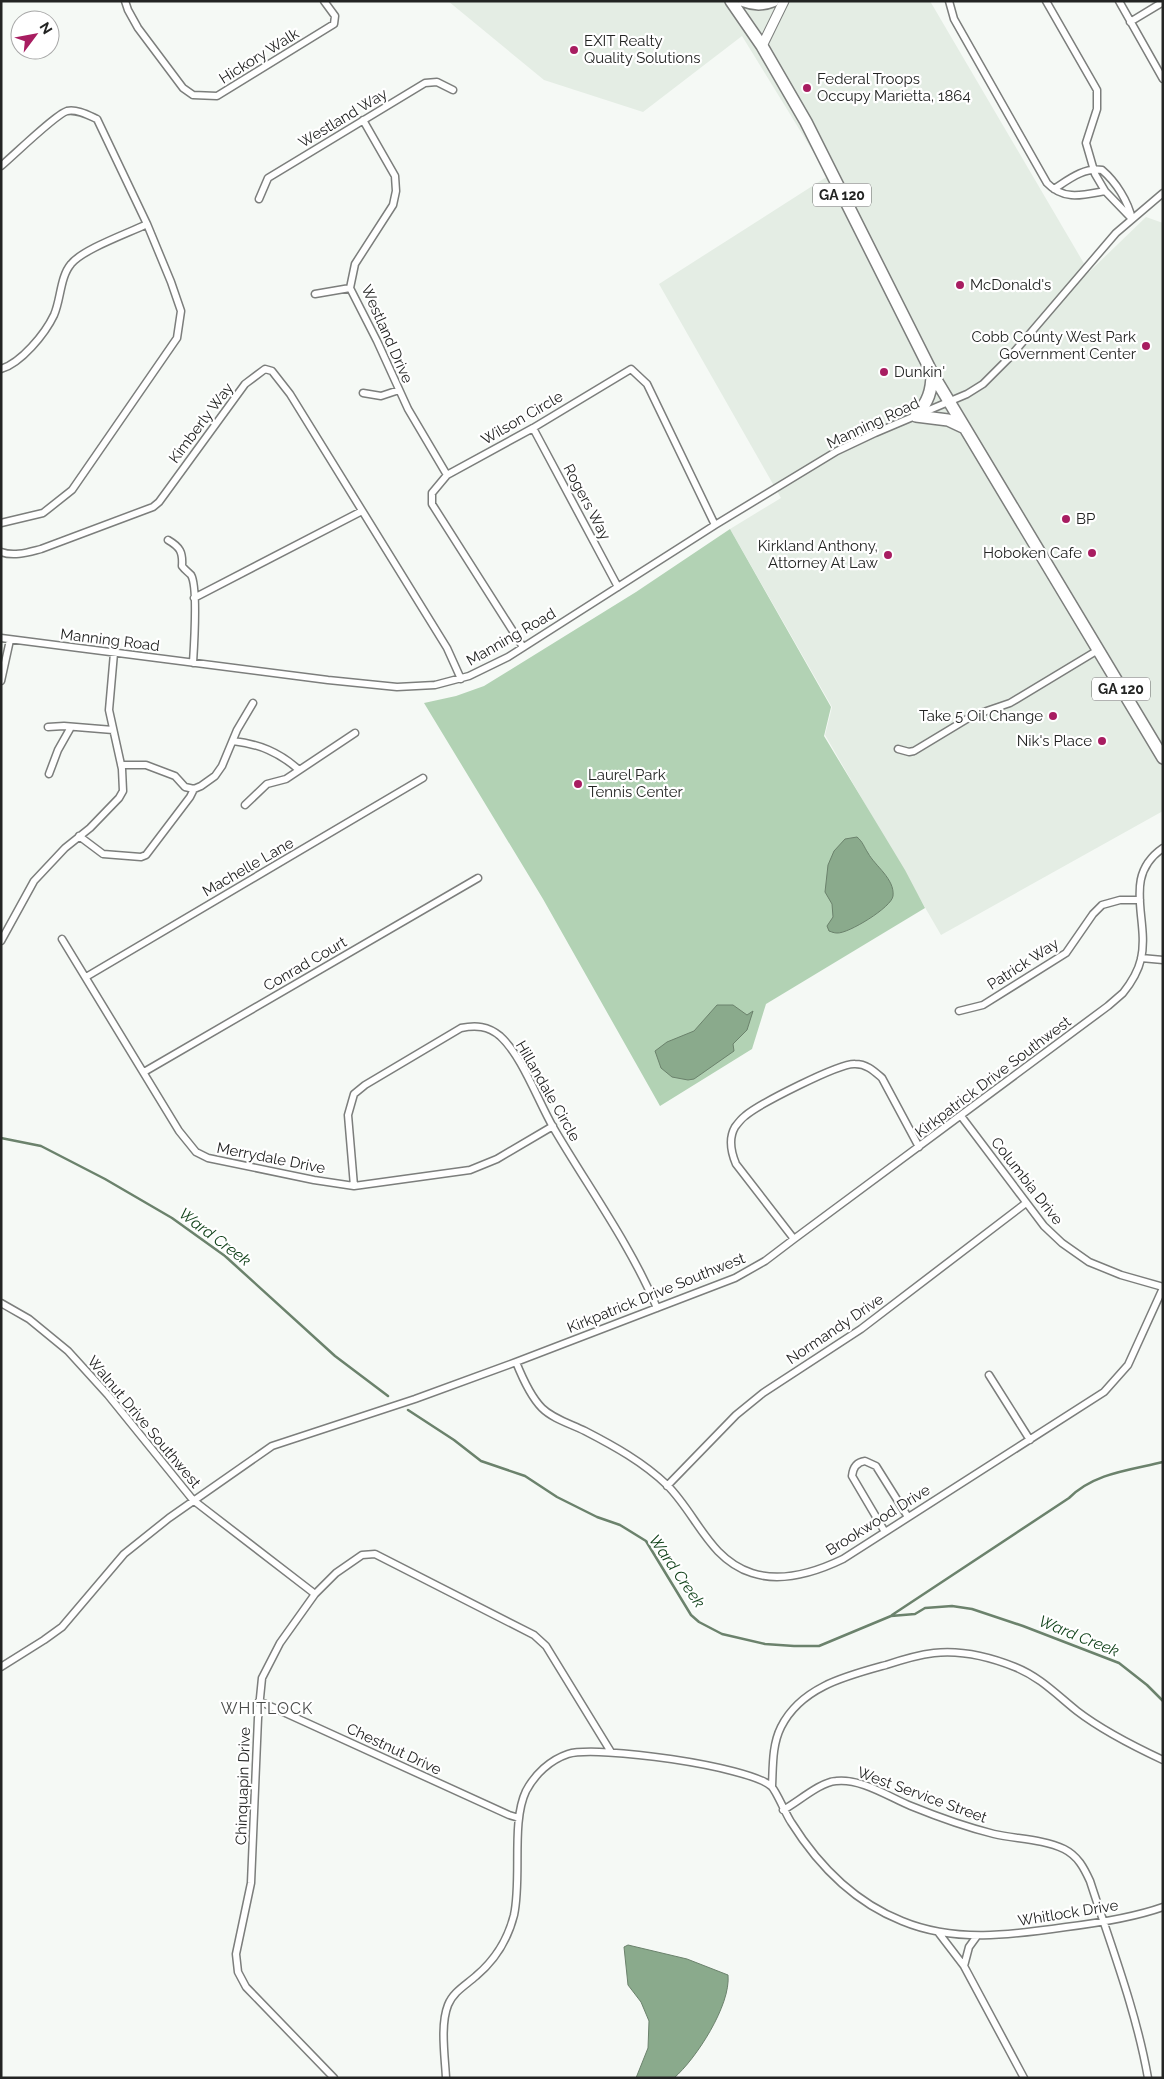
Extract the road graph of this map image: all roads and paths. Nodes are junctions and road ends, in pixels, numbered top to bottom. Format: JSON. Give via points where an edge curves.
{"nodes":[{"id":1,"x":126,"y":1,"type":"edge"},
{"id":2,"x":324,"y":1,"type":"edge"},
{"id":3,"x":731,"y":1,"type":"edge"},
{"id":4,"x":744,"y":1,"type":"edge"},
{"id":5,"x":773,"y":1,"type":"edge"},
{"id":6,"x":784,"y":1,"type":"edge"},
{"id":7,"x":949,"y":1,"type":"edge"},
{"id":8,"x":1046,"y":1,"type":"edge"},
{"id":9,"x":1118,"y":1,"type":"edge"},
{"id":10,"x":1163,"y":2,"type":"edge"},
{"id":11,"x":1130,"y":22,"type":"junction"},
{"id":12,"x":762,"y":46,"type":"junction"},
{"id":13,"x":1163,"y":79,"type":"edge"},
{"id":14,"x":453,"y":90,"type":"dead end"},
{"id":15,"x":363,"y":120,"type":"junction"},
{"id":16,"x":1,"y":166,"type":"edge"},
{"id":17,"x":1094,"y":170,"type":"junction"},
{"id":18,"x":1054,"y":189,"type":"junction"},
{"id":19,"x":1105,"y":191,"type":"junction"},
{"id":20,"x":1163,"y":193,"type":"edge"},
{"id":21,"x":259,"y":199,"type":"dead end"},
{"id":22,"x":1132,"y":219,"type":"junction"},
{"id":23,"x":147,"y":224,"type":"junction"},
{"id":24,"x":350,"y":288,"type":"junction"},
{"id":25,"x":315,"y":294,"type":"dead end"},
{"id":26,"x":1,"y":370,"type":"edge"},
{"id":27,"x":932,"y":373,"type":"junction"},
{"id":28,"x":399,"y":390,"type":"junction"},
{"id":29,"x":363,"y":393,"type":"dead end"},
{"id":30,"x":950,"y":402,"type":"junction"},
{"id":31,"x":916,"y":416,"type":"junction"},
{"id":32,"x":533,"y":428,"type":"junction"},
{"id":33,"x":965,"y":428,"type":"junction"},
{"id":34,"x":447,"y":475,"type":"junction"},
{"id":35,"x":362,"y":511,"type":"junction"},
{"id":36,"x":1,"y":523,"type":"edge"},
{"id":37,"x":716,"y":526,"type":"junction"},
{"id":38,"x":168,"y":540,"type":"dead end"},
{"id":39,"x":1,"y":552,"type":"edge"},
{"id":40,"x":618,"y":587,"type":"junction"},
{"id":41,"x":194,"y":598,"type":"junction"},
{"id":42,"x":1,"y":638,"type":"edge"},
{"id":43,"x":10,"y":640,"type":"junction"},
{"id":44,"x":523,"y":647,"type":"junction"},
{"id":45,"x":1098,"y":650,"type":"junction"},
{"id":46,"x":114,"y":653,"type":"junction"},
{"id":47,"x":193,"y":663,"type":"junction"},
{"id":48,"x":462,"y":679,"type":"junction"},
{"id":49,"x":1,"y":681,"type":"edge"},
{"id":50,"x":253,"y":703,"type":"dead end"},
{"id":51,"x":48,"y":727,"type":"dead end"},
{"id":52,"x":71,"y":727,"type":"junction"},
{"id":53,"x":113,"y":730,"type":"junction"},
{"id":54,"x":355,"y":733,"type":"dead end"},
{"id":55,"x":233,"y":741,"type":"junction"},
{"id":56,"x":898,"y":749,"type":"dead end"},
{"id":57,"x":1163,"y":758,"type":"edge"},
{"id":58,"x":121,"y":765,"type":"junction"},
{"id":59,"x":299,"y":770,"type":"junction"},
{"id":60,"x":49,"y":774,"type":"dead end"},
{"id":61,"x":423,"y":778,"type":"dead end"},
{"id":62,"x":194,"y":789,"type":"junction"},
{"id":63,"x":245,"y":805,"type":"dead end"},
{"id":64,"x":79,"y":836,"type":"junction"},
{"id":65,"x":1163,"y":848,"type":"edge"},
{"id":66,"x":478,"y":878,"type":"dead end"},
{"id":67,"x":1140,"y":900,"type":"junction"},
{"id":68,"x":62,"y":939,"type":"dead end"},
{"id":69,"x":1,"y":940,"type":"edge"},
{"id":70,"x":1141,"y":958,"type":"junction"},
{"id":71,"x":1163,"y":960,"type":"edge"},
{"id":72,"x":86,"y":977,"type":"junction"},
{"id":73,"x":959,"y":1011,"type":"dead end"},
{"id":74,"x":144,"y":1072,"type":"junction"},
{"id":75,"x":961,"y":1116,"type":"junction"},
{"id":76,"x":553,"y":1126,"type":"junction"},
{"id":77,"x":919,"y":1147,"type":"junction"},
{"id":78,"x":354,"y":1186,"type":"junction"},
{"id":79,"x":1026,"y":1203,"type":"junction"},
{"id":80,"x":794,"y":1239,"type":"junction"},
{"id":81,"x":1163,"y":1287,"type":"edge"},
{"id":82,"x":1,"y":1303,"type":"edge"},
{"id":83,"x":657,"y":1308,"type":"junction"},
{"id":84,"x":516,"y":1362,"type":"junction"},
{"id":85,"x":989,"y":1375,"type":"dead end"},
{"id":86,"x":1030,"y":1440,"type":"junction"},
{"id":87,"x":667,"y":1486,"type":"junction"},
{"id":88,"x":193,"y":1500,"type":"junction"},
{"id":89,"x":908,"y":1517,"type":"junction"},
{"id":90,"x":885,"y":1532,"type":"junction"},
{"id":91,"x":315,"y":1594,"type":"junction"},
{"id":92,"x":1,"y":1667,"type":"edge"},
{"id":93,"x":259,"y":1701,"type":"junction"},
{"id":94,"x":611,"y":1752,"type":"junction"},
{"id":95,"x":1163,"y":1760,"type":"edge"},
{"id":96,"x":772,"y":1786,"type":"junction"},
{"id":97,"x":783,"y":1810,"type":"junction"},
{"id":98,"x":520,"y":1818,"type":"junction"},
{"id":99,"x":1163,"y":1907,"type":"edge"},
{"id":100,"x":1102,"y":1922,"type":"junction"},
{"id":101,"x":938,"y":1932,"type":"junction"},
{"id":102,"x":976,"y":1936,"type":"junction"},
{"id":103,"x":964,"y":1966,"type":"junction"},
{"id":104,"x":334,"y":2078,"type":"edge"},
{"id":105,"x":446,"y":2078,"type":"edge"},
{"id":106,"x":1024,"y":2078,"type":"edge"},
{"id":107,"x":1148,"y":2078,"type":"edge"}],
"edges":[{"from":1,"to":2,"type":"street","name":"Hickory Walk","via":[[138,28],[183,88],[193,95],[217,96],[334,24],[335,16]]},
{"from":3,"to":12,"type":"highway","number":"GA 120"},
{"from":4,"to":5,"type":"highway","via":[[764,4]]},
{"from":6,"to":12,"type":"street"},
{"from":7,"to":18,"type":"street","via":[[954,19],[1043,176]]},
{"from":8,"to":17,"type":"street","via":[[1097,90],[1098,109],[1086,143]]},
{"from":9,"to":11,"type":"street"},
{"from":10,"to":11,"type":"street"},
{"from":11,"to":13,"type":"street"},
{"from":12,"to":27,"type":"highway","number":"GA 120","via":[[812,134]]},
{"from":14,"to":15,"type":"street","name":"Westland Way","via":[[437,82],[425,83]]},
{"from":15,"to":21,"type":"street","name":"Westland Way","via":[[268,178]]},
{"from":15,"to":24,"type":"street","name":"Westland Drive","via":[[395,176],[396,191],[393,205],[355,264]]},
{"from":16,"to":23,"type":"street","via":[[66,111],[79,111],[97,119]]},
{"from":17,"to":18,"type":"street","via":[[1076,174]]},
{"from":17,"to":19,"type":"street"},
{"from":17,"to":22,"type":"street","via":[[1102,170],[1112,180],[1129,206]]},
{"from":18,"to":19,"type":"street","via":[[1073,196]]},
{"from":19,"to":22,"type":"street"},
{"from":20,"to":22,"type":"street","name":"Manning Road"},
{"from":22,"to":30,"type":"street","name":"Manning Road","via":[[1100,251],[997,372],[976,389]]},
{"from":23,"to":26,"type":"street","via":[[82,255],[71,264],[54,315],[24,356]]},
{"from":23,"to":36,"type":"street","via":[[181,311],[177,338],[72,490],[43,513]]},
{"from":24,"to":25,"type":"street"},
{"from":24,"to":28,"type":"street","name":"Westland Drive"},
{"from":27,"to":30,"type":"highway","number":"GA 120"},
{"from":27,"to":31,"type":"highway","via":[[931,394]]},
{"from":28,"to":29,"type":"street","via":[[381,396]]},
{"from":28,"to":34,"type":"street","name":"Westland Drive"},
{"from":30,"to":31,"type":"street","name":"Manning Road"},
{"from":30,"to":33,"type":"highway","number":"GA 120"},
{"from":31,"to":33,"type":"highway","via":[[947,420]]},
{"from":31,"to":37,"type":"street","name":"Manning Road","via":[[851,444]]},
{"from":32,"to":34,"type":"street","name":"Wilson Circle"},
{"from":32,"to":37,"type":"street","name":"Wilson Circle","via":[[631,370],[647,384]]},
{"from":32,"to":40,"type":"street","name":"Rogers Way"},
{"from":33,"to":45,"type":"highway","number":"GA 120"},
{"from":34,"to":44,"type":"street","name":"Wilson Circle","via":[[432,493],[432,504]]},
{"from":35,"to":39,"type":"street","name":"Kimberly Way","via":[[290,394],[272,371],[265,369],[245,384],[153,507],[42,549],[26,553]]},
{"from":35,"to":41,"type":"street"},
{"from":35,"to":48,"type":"street","via":[[447,648]]},
{"from":37,"to":40,"type":"street","name":"Manning Road"},
{"from":38,"to":41,"type":"street","via":[[182,551],[182,566],[191,575]]},
{"from":40,"to":44,"type":"street","name":"Manning Road"},
{"from":41,"to":47,"type":"street"},
{"from":42,"to":43,"type":"street","name":"Manning Road"},
{"from":43,"to":46,"type":"street","name":"Manning Road"},
{"from":43,"to":49,"type":"street"},
{"from":44,"to":48,"type":"street","name":"Manning Road"},
{"from":45,"to":56,"type":"street","via":[[1010,703],[972,716],[914,751]]},
{"from":45,"to":57,"type":"highway","number":"GA 120"},
{"from":46,"to":47,"type":"street","name":"Manning Road"},
{"from":46,"to":53,"type":"street","via":[[109,700]]},
{"from":47,"to":48,"type":"street","name":"Manning Road","via":[[398,687],[435,685]]},
{"from":50,"to":55,"type":"street"},
{"from":51,"to":52,"type":"street"},
{"from":52,"to":53,"type":"street"},
{"from":52,"to":60,"type":"street"},
{"from":53,"to":58,"type":"street"},
{"from":54,"to":59,"type":"street"},
{"from":55,"to":59,"type":"street","via":[[251,743],[278,753]]},
{"from":55,"to":62,"type":"street","via":[[215,776]]},
{"from":58,"to":62,"type":"street","via":[[146,765],[175,776],[184,787]]},
{"from":58,"to":64,"type":"street","via":[[123,791],[119,798]]},
{"from":59,"to":63,"type":"street","via":[[286,779],[268,784]]},
{"from":61,"to":72,"type":"street","name":"Machelle Lane"},
{"from":62,"to":64,"type":"street","via":[[146,855],[103,854]]},
{"from":64,"to":69,"type":"street","via":[[34,881]]},
{"from":65,"to":67,"type":"street","name":"Kirkpatrick Drive Southwest","via":[[1144,868]]},
{"from":66,"to":74,"type":"street","name":"Conrad Court"},
{"from":67,"to":70,"type":"street","name":"Kirkpatrick Drive Southwest"},
{"from":67,"to":73,"type":"street","name":"Patrick Way","via":[[1120,900],[1102,905],[1066,953],[983,1005]]},
{"from":68,"to":72,"type":"street","name":"Merrydale Drive"},
{"from":70,"to":71,"type":"street"},
{"from":70,"to":75,"type":"street","name":"Kirkpatrick Drive Southwest","via":[[1130,984],[1114,1002]]},
{"from":72,"to":74,"type":"street","name":"Merrydale Drive"},
{"from":74,"to":78,"type":"street","name":"Merrydale Drive","via":[[179,1131],[196,1152],[222,1162]]},
{"from":75,"to":77,"type":"street","name":"Kirkpatrick Drive Southwest"},
{"from":75,"to":79,"type":"street","name":"Columbia Drive"},
{"from":76,"to":78,"type":"street","name":"Merrydale Drive","via":[[497,1159],[470,1170]]},
{"from":76,"to":78,"type":"street","name":"Hillandale Circle","via":[[517,1059],[501,1037],[485,1027],[461,1028],[354,1094],[348,1115]]},
{"from":76,"to":83,"type":"street","name":"Hillandale Circle","via":[[635,1262]]},
{"from":77,"to":80,"type":"street","name":"Kirkpatrick Drive Southwest"},
{"from":77,"to":80,"type":"street","via":[[882,1078],[874,1070],[857,1064],[846,1064],[824,1074],[745,1115],[734,1130],[731,1143],[734,1159]]},
{"from":79,"to":81,"type":"street","name":"Columbia Drive","via":[[1062,1243],[1089,1262]]},
{"from":79,"to":87,"type":"street","name":"Normandy Drive","via":[[861,1329],[763,1393],[736,1415]]},
{"from":80,"to":83,"type":"street","name":"Kirkpatrick Drive Southwest","via":[[735,1278]]},
{"from":81,"to":86,"type":"street","name":"Brookwood Drive","via":[[1128,1365],[1119,1376],[1104,1392]]},
{"from":82,"to":88,"type":"street","name":"Walnut Drive Southwest","via":[[29,1319],[68,1351]]},
{"from":83,"to":84,"type":"street","name":"Kirkpatrick Drive Southwest"},
{"from":84,"to":87,"type":"street","name":"Brookwood Drive","via":[[526,1385],[542,1408],[634,1458]]},
{"from":84,"to":88,"type":"street","name":"Kirkpatrick Drive Southwest","via":[[272,1446]]},
{"from":85,"to":86,"type":"street"},
{"from":86,"to":89,"type":"street","name":"Brookwood Drive"},
{"from":87,"to":90,"type":"street","name":"Brookwood Drive","via":[[714,1548],[754,1574],[798,1575],[827,1567]]},
{"from":88,"to":91,"type":"street","name":"Walnut Drive Southwest"},
{"from":88,"to":92,"type":"street","name":"Kirkpatrick Drive Southwest","via":[[124,1554],[56,1632]]},
{"from":89,"to":90,"type":"street","name":"Brookwood Drive"},
{"from":89,"to":90,"type":"street","via":[[876,1466],[865,1461],[858,1463],[852,1476]]},
{"from":91,"to":93,"type":"street","name":"Chinquapin Drive","via":[[270,1661],[262,1678]]},
{"from":91,"to":94,"type":"street","name":"Chinquapin Drive","via":[[336,1573],[362,1555],[375,1554],[534,1635],[546,1646]]},
{"from":93,"to":98,"type":"street","name":"Chestnut Drive"},
{"from":93,"to":104,"type":"street","name":"Chinquapin Drive","via":[[252,1883],[236,1954],[238,1972],[246,1987]]},
{"from":94,"to":96,"type":"street","via":[[723,1768]]},
{"from":94,"to":98,"type":"street","via":[[580,1751],[549,1764],[526,1791]]},
{"from":95,"to":96,"type":"street","via":[[1101,1728],[1054,1690],[1017,1668],[966,1654],[934,1653],[847,1676],[818,1689],[800,1702],[788,1716],[776,1740]]},
{"from":96,"to":97,"type":"street","name":"Whitlock Drive"},
{"from":97,"to":100,"type":"street","name":"West Service Street","via":[[830,1782],[846,1781],[992,1834],[1055,1846],[1080,1862],[1090,1881]]},
{"from":97,"to":101,"type":"street","name":"Whitlock Drive","via":[[822,1864],[854,1894],[900,1921]]},
{"from":98,"to":105,"type":"street","via":[[513,1918],[498,1952],[448,2005],[445,2018]]},
{"from":99,"to":100,"type":"street","name":"Whitlock Drive"},
{"from":100,"to":102,"type":"street","name":"Whitlock Drive","via":[[1022,1934]]},
{"from":100,"to":107,"type":"street","name":"West Service Street","via":[[1142,2044]]},
{"from":101,"to":102,"type":"street","name":"Whitlock Drive"},
{"from":101,"to":103,"type":"street"},
{"from":102,"to":103,"type":"street"},
{"from":103,"to":106,"type":"street"}]}
